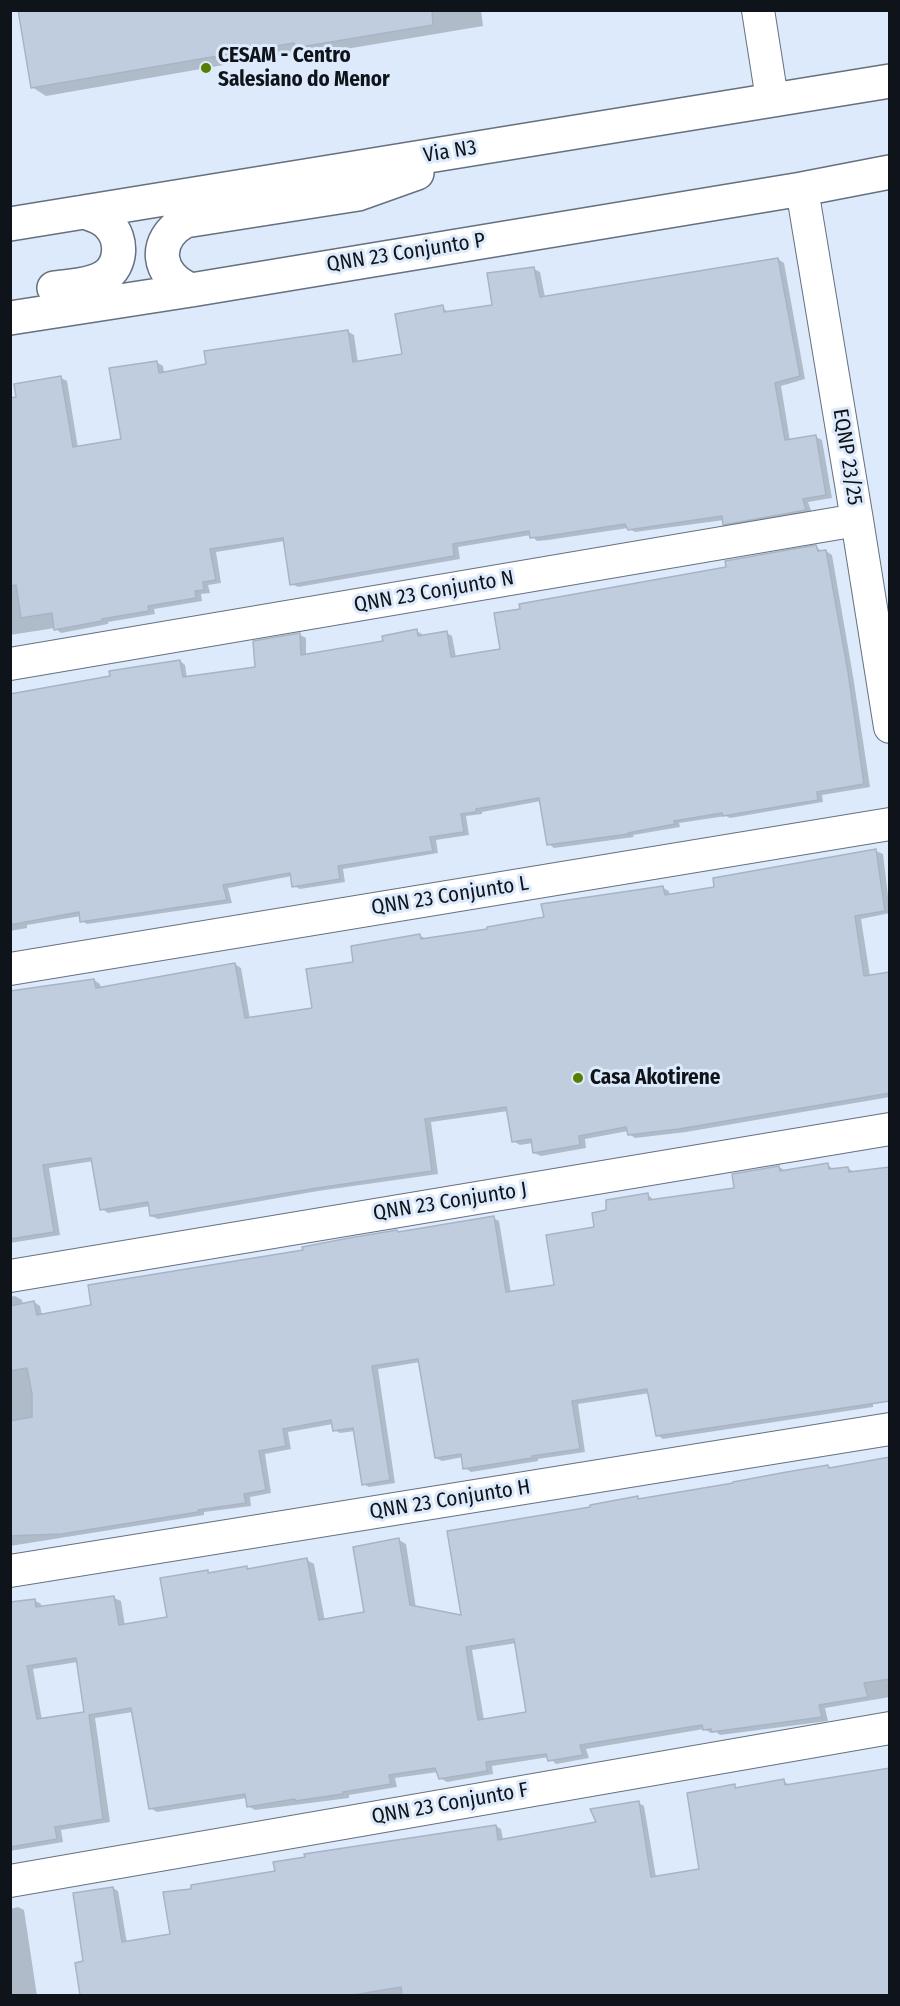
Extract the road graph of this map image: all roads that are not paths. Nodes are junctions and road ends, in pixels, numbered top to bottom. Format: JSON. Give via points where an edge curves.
{"nodes":[{"id":1,"x":758,"y":10,"type":"edge"},
{"id":2,"x":890,"y":81,"type":"edge"},
{"id":3,"x":772,"y":99,"type":"junction"},
{"id":4,"x":495,"y":145,"type":"junction"},
{"id":5,"x":890,"y":172,"type":"edge"},
{"id":6,"x":802,"y":189,"type":"junction"},
{"id":7,"x":84,"y":212,"type":"junction"},
{"id":8,"x":10,"y":224,"type":"edge"},
{"id":9,"x":191,"y":290,"type":"junction"},
{"id":10,"x":10,"y":295,"type":"edge"},
{"id":11,"x":10,"y":318,"type":"edge"},
{"id":12,"x":857,"y":520,"type":"junction"},
{"id":13,"x":10,"y":664,"type":"edge"},
{"id":14,"x":890,"y":727,"type":"edge"},
{"id":15,"x":890,"y":824,"type":"edge"},
{"id":16,"x":10,"y":969,"type":"edge"},
{"id":17,"x":890,"y":1129,"type":"edge"},
{"id":18,"x":10,"y":1276,"type":"edge"},
{"id":19,"x":890,"y":1429,"type":"edge"},
{"id":20,"x":10,"y":1571,"type":"edge"},
{"id":21,"x":890,"y":1728,"type":"edge"},
{"id":22,"x":10,"y":1881,"type":"edge"}],
"edges":[{"from":1,"to":3,"type":"street"},
{"from":2,"to":3,"type":"main road","name":"Via N3"},
{"from":3,"to":4,"type":"main road","name":"Via N3"},
{"from":4,"to":7,"type":"main road","name":"Via N3"},
{"from":4,"to":9,"type":"main road","via":[[358,194],[185,221],[168,235],[162,257],[171,278]]},
{"from":5,"to":6,"type":"main road"},
{"from":6,"to":9,"type":"main road","name":"QNN 23 Conjunto P"},
{"from":6,"to":12,"type":"street","name":"EQNP 23/25"},
{"from":7,"to":8,"type":"main road","name":"Via N3"},
{"from":7,"to":10,"type":"main road","via":[[99,217],[117,235],[118,258],[106,276]]},
{"from":9,"to":11,"type":"main road","name":"QNN 23 Conjunto P"},
{"from":12,"to":13,"type":"street","name":"QNN 23 Conjunto N"},
{"from":12,"to":14,"type":"street","name":"EQNP 23/25"},
{"from":15,"to":16,"type":"street","name":"QNN 23 Conjunto L"},
{"from":17,"to":18,"type":"street","name":"QNN 23 Conjunto J"},
{"from":19,"to":20,"type":"street","name":"QNN 23 Conjunto H"},
{"from":21,"to":22,"type":"street","name":"QNN 23 Conjunto F"}]}
